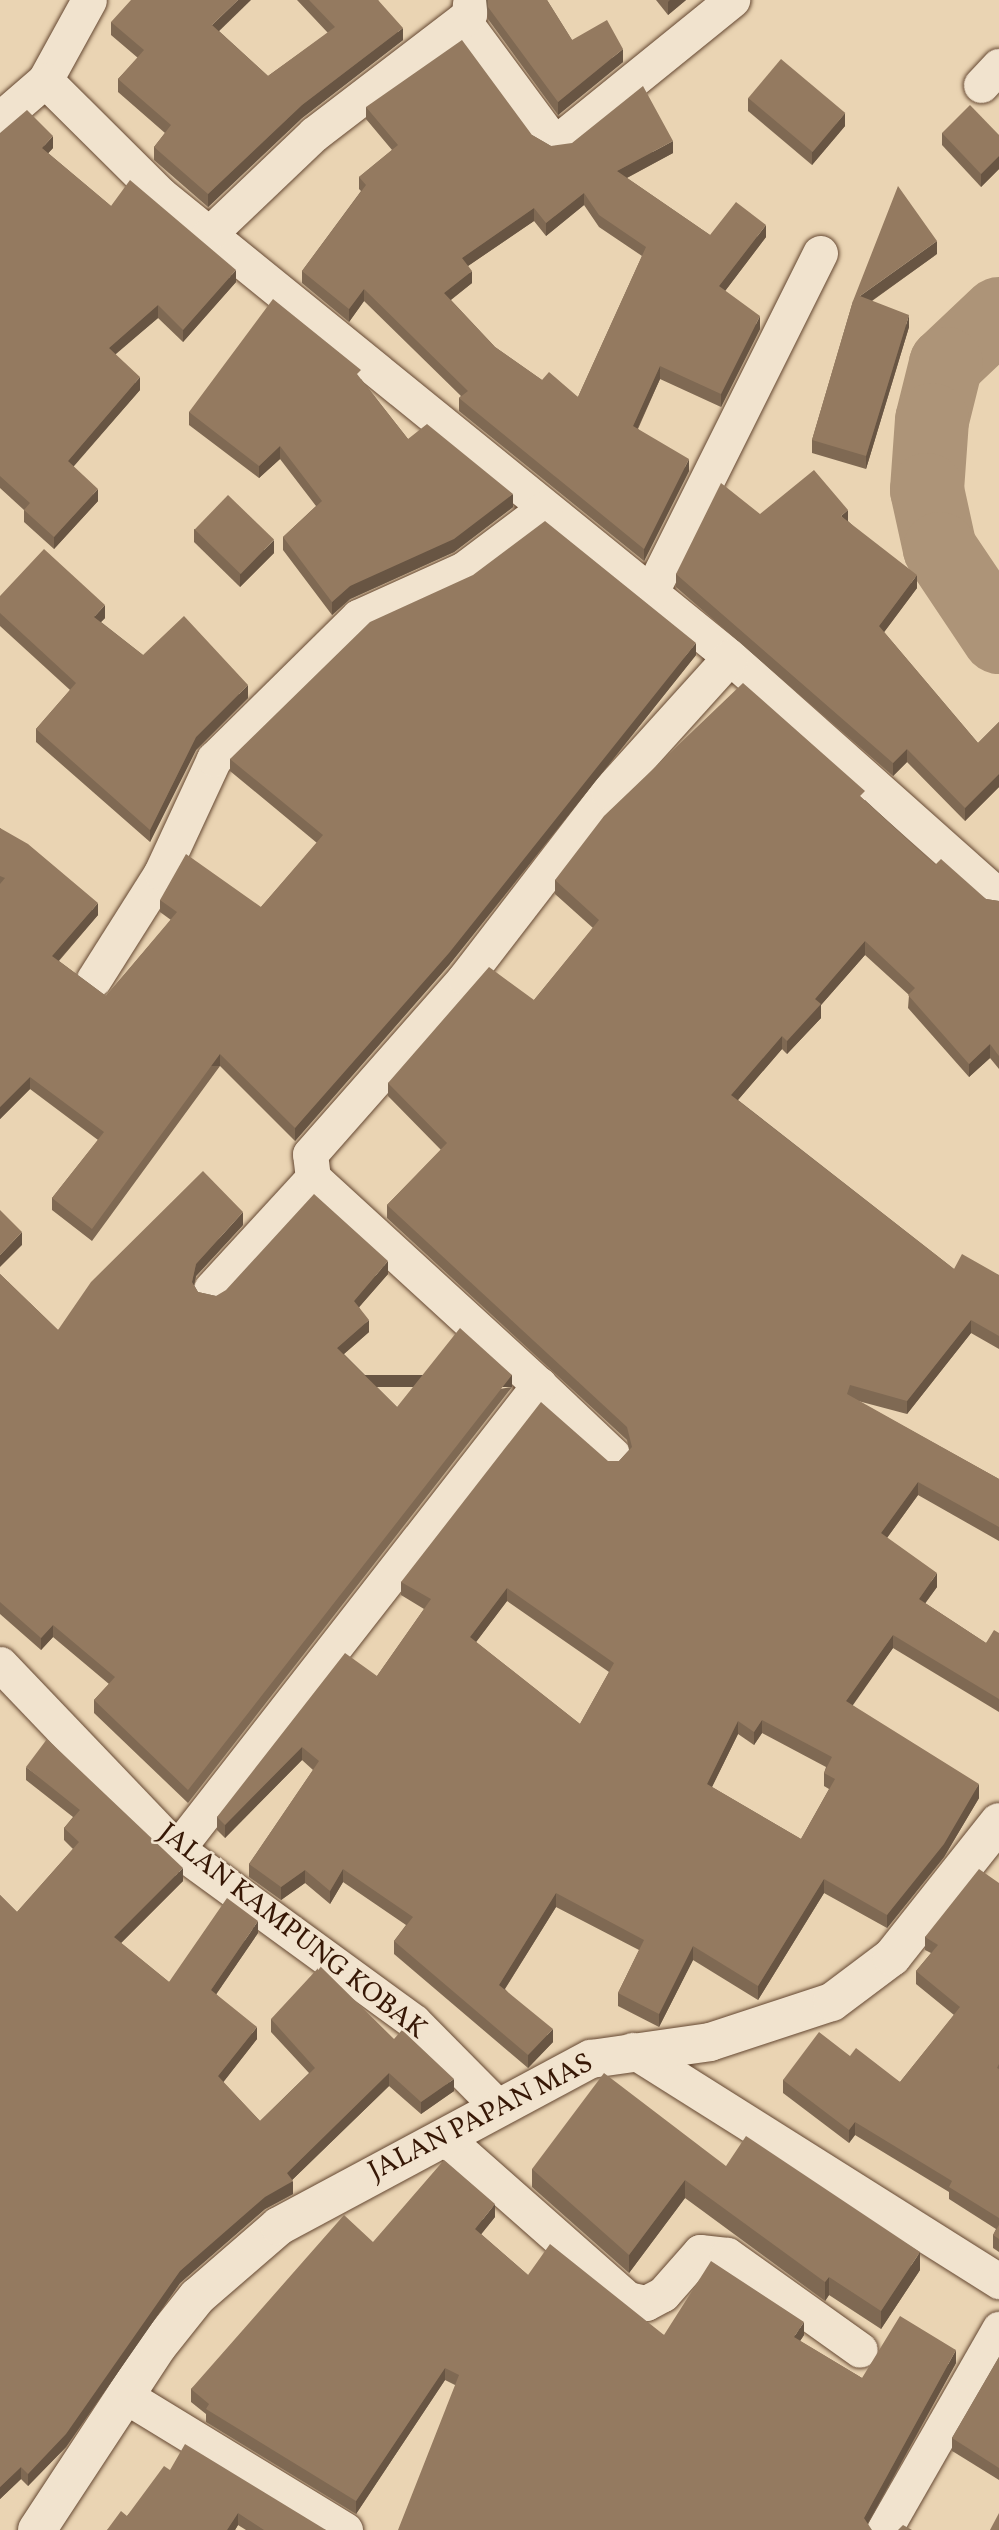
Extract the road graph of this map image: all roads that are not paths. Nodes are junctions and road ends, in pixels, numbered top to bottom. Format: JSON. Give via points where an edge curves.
{"nodes":[{"id":1,"x":89,"y":0,"type":"edge"},
{"id":2,"x":732,"y":0,"type":"edge"},
{"id":3,"x":466,"y":10,"type":"edge"},
{"id":4,"x":45,"y":80,"type":"junction"},
{"id":5,"x":0,"y":119,"type":"edge"},
{"id":6,"x":209,"y":234,"type":"junction"},
{"id":7,"x":820,"y":253,"type":"dead end"},
{"id":8,"x":545,"y":509,"type":"junction"},
{"id":9,"x":650,"y":594,"type":"junction"},
{"id":10,"x":730,"y":657,"type":"junction"},
{"id":11,"x":999,"y":897,"type":"edge"},
{"id":12,"x":94,"y":979,"type":"dead end"},
{"id":13,"x":313,"y":1178,"type":"junction"},
{"id":14,"x":211,"y":1289,"type":"dead end"},
{"id":15,"x":539,"y":1385,"type":"junction"},
{"id":16,"x":612,"y":1455,"type":"dead end"},
{"id":17,"x":0,"y":1664,"type":"edge"},
{"id":18,"x":999,"y":1822,"type":"edge"},
{"id":19,"x":177,"y":1849,"type":"junction"},
{"id":20,"x":632,"y":2050,"type":"junction"},
{"id":21,"x":498,"y":2107,"type":"junction"},
{"id":22,"x":444,"y":2137,"type":"junction"},
{"id":23,"x":999,"y":2281,"type":"edge"},
{"id":24,"x":999,"y":2329,"type":"edge"},
{"id":25,"x":860,"y":2350,"type":"dead end"},
{"id":26,"x":124,"y":2395,"type":"junction"},
{"id":27,"x":37,"y":2530,"type":"edge"},
{"id":28,"x":345,"y":2530,"type":"edge"},
{"id":29,"x":884,"y":2530,"type":"edge"}],
"edges":[{"from":1,"to":4,"type":"street"},
{"from":2,"to":3,"type":"street","via":[[562,139],[548,135]]},
{"from":3,"to":6,"type":"street","via":[[314,134]]},
{"from":4,"to":5,"type":"street"},
{"from":4,"to":6,"type":"street"},
{"from":6,"to":8,"type":"street"},
{"from":7,"to":9,"type":"street"},
{"from":8,"to":9,"type":"street"},
{"from":8,"to":12,"type":"street","via":[[464,569],[358,617],[214,759],[160,873]]},
{"from":9,"to":10,"type":"street"},
{"from":10,"to":11,"type":"street"},
{"from":10,"to":13,"type":"street","via":[[608,792],[465,978],[310,1154]]},
{"from":13,"to":14,"type":"street"},
{"from":13,"to":15,"type":"street"},
{"from":15,"to":16,"type":"street"},
{"from":15,"to":19,"type":"street"},
{"from":17,"to":19,"type":"street","name":"JALAN KAMPUNG KOBAK"},
{"from":18,"to":20,"type":"street","name":"JALAN PAPAN MAS","via":[[892,1957],[832,2002],[710,2042]]},
{"from":19,"to":21,"type":"street","name":"JALAN KAMPUNG KOBAK","via":[[414,2022]]},
{"from":20,"to":21,"type":"street","name":"JALAN PAPAN MAS","via":[[591,2059]]},
{"from":20,"to":23,"type":"street"},
{"from":21,"to":22,"type":"street","name":"JALAN PAPAN MAS"},
{"from":22,"to":25,"type":"street","via":[[628,2299],[646,2303],[663,2294],[700,2252],[727,2255]]},
{"from":22,"to":26,"type":"street","name":"JALAN PAPAN MAS","via":[[279,2225],[197,2297]]},
{"from":24,"to":29,"type":"street"},
{"from":26,"to":27,"type":"street","name":"JALAN PAPAN MAS","via":[[78,2475]]},
{"from":26,"to":28,"type":"street"}]}
